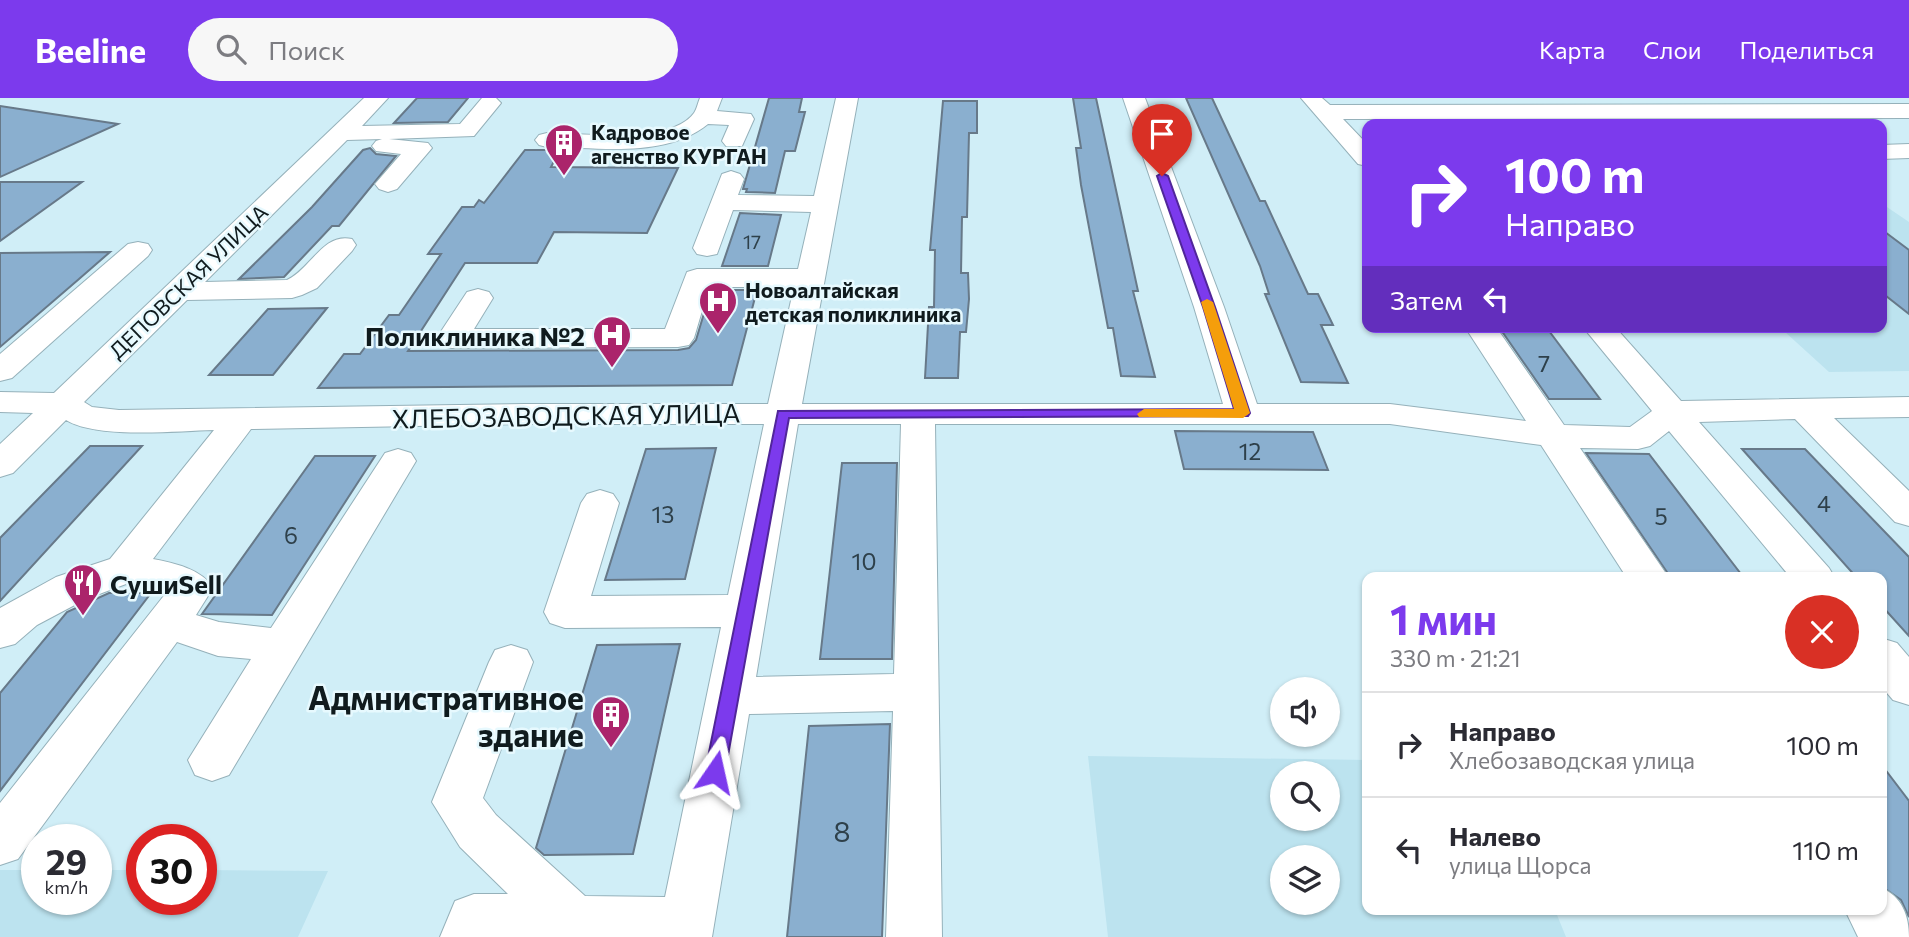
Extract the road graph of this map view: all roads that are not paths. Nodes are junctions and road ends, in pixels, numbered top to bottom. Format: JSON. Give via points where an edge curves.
{"nodes":[{"id":1,"x":377,"y":98,"type":"edge"},
{"id":2,"x":847,"y":98,"type":"edge"},
{"id":3,"x":1134,"y":98,"type":"edge"},
{"id":4,"x":489,"y":103,"type":"dead end"},
{"id":5,"x":1317,"y":105,"type":"edge"},
{"id":6,"x":707,"y":107,"type":"edge"},
{"id":7,"x":1909,"y":111,"type":"edge"},
{"id":8,"x":547,"y":139,"type":"dead end"},
{"id":9,"x":333,"y":140,"type":"junction"},
{"id":10,"x":734,"y":141,"type":"dead end"},
{"id":11,"x":1362,"y":151,"type":"edge"},
{"id":12,"x":1909,"y":151,"type":"edge"},
{"id":13,"x":1887,"y":152,"type":"edge"},
{"id":14,"x":732,"y":177,"type":"dead end"},
{"id":15,"x":388,"y":184,"type":"dead end"},
{"id":16,"x":723,"y":202,"type":"junction"},
{"id":17,"x":825,"y":204,"type":"junction"},
{"id":18,"x":342,"y":245,"type":"dead end"},
{"id":19,"x":707,"y":248,"type":"dead end"},
{"id":20,"x":138,"y":250,"type":"dead end"},
{"id":21,"x":809,"y":278,"type":"junction"},
{"id":22,"x":98,"y":285,"type":"junction"},
{"id":23,"x":182,"y":288,"type":"junction"},
{"id":24,"x":478,"y":298,"type":"dead end"},
{"id":25,"x":1484,"y":333,"type":"edge"},
{"id":26,"x":1603,"y":333,"type":"edge"},
{"id":27,"x":0,"y":371,"type":"edge"},
{"id":28,"x":0,"y":402,"type":"edge"},
{"id":29,"x":63,"y":404,"type":"junction"},
{"id":30,"x":1909,"y":407,"type":"edge"},
{"id":31,"x":1804,"y":408,"type":"junction"},
{"id":32,"x":1672,"y":412,"type":"junction"},
{"id":33,"x":1243,"y":413,"type":"junction"},
{"id":34,"x":783,"y":414,"type":"junction"},
{"id":35,"x":918,"y":415,"type":"junction"},
{"id":36,"x":240,"y":420,"type":"junction"},
{"id":37,"x":1555,"y":436,"type":"junction"},
{"id":38,"x":398,"y":461,"type":"dead end"},
{"id":39,"x":0,"y":465,"type":"edge"},
{"id":40,"x":600,"y":503,"type":"dead end"},
{"id":41,"x":1909,"y":513,"type":"edge"},
{"id":42,"x":124,"y":569,"type":"junction"},
{"id":43,"x":1645,"y":572,"type":"edge"},
{"id":44,"x":1810,"y":572,"type":"edge"},
{"id":45,"x":746,"y":611,"type":"junction"},
{"id":46,"x":168,"y":622,"type":"junction"},
{"id":47,"x":0,"y":632,"type":"edge"},
{"id":48,"x":282,"y":646,"type":"junction"},
{"id":49,"x":1887,"y":661,"type":"edge"},
{"id":50,"x":511,"y":662,"type":"dead end"},
{"id":51,"x":1909,"y":687,"type":"edge"},
{"id":52,"x":916,"y":692,"type":"junction"},
{"id":53,"x":1887,"y":693,"type":"edge"},
{"id":54,"x":1909,"y":693,"type":"edge"},
{"id":55,"x":729,"y":696,"type":"junction"},
{"id":56,"x":212,"y":760,"type":"dead end"},
{"id":57,"x":0,"y":842,"type":"edge"},
{"id":58,"x":1875,"y":915,"type":"edge"},
{"id":59,"x":573,"y":921,"type":"junction"},
{"id":60,"x":685,"y":930,"type":"edge"},
{"id":61,"x":468,"y":937,"type":"edge"},
{"id":62,"x":914,"y":937,"type":"edge"},
{"id":63,"x":1890,"y":937,"type":"edge"}],
"edges":[{"from":1,"to":9,"type":"street","name":"ДЕПОВСКАЯ УЛИЦА"},
{"from":2,"to":17,"type":"street"},
{"from":3,"to":33,"type":"street"},
{"from":4,"to":9,"type":"street","via":[[466,131]]},
{"from":5,"to":7,"type":"street"},
{"from":5,"to":11,"type":"street"},
{"from":6,"to":8,"type":"street","via":[[690,128],[667,137]]},
{"from":6,"to":10,"type":"street","via":[[743,119]]},
{"from":9,"to":15,"type":"street","via":[[420,148]]},
{"from":9,"to":23,"type":"street","name":"ДЕПОВСКАЯ УЛИЦА"},
{"from":12,"to":13,"type":"street"},
{"from":14,"to":16,"type":"street"},
{"from":16,"to":17,"type":"street"},
{"from":16,"to":19,"type":"street"},
{"from":17,"to":21,"type":"street"},
{"from":18,"to":23,"type":"street","via":[[307,282],[292,289]]},
{"from":20,"to":22,"type":"street"},
{"from":21,"to":24,"type":"street","via":[[697,278],[678,338],[452,340]]},
{"from":21,"to":34,"type":"street"},
{"from":22,"to":23,"type":"street"},
{"from":22,"to":27,"type":"street"},
{"from":23,"to":29,"type":"street","name":"ДЕПОВСКАЯ УЛИЦА"},
{"from":25,"to":37,"type":"street"},
{"from":26,"to":32,"type":"street"},
{"from":28,"to":29,"type":"street","name":"ХЛЕБОЗАВОДСКАЯ УЛИЦА"},
{"from":29,"to":36,"type":"street","name":"ХЛЕБОЗАВОДСКАЯ УЛИЦА","via":[[83,416],[119,421]]},
{"from":29,"to":39,"type":"street","name":"ДЕПОВСКАЯ УЛИЦА"},
{"from":30,"to":31,"type":"street"},
{"from":31,"to":32,"type":"street"},
{"from":31,"to":41,"type":"street"},
{"from":32,"to":37,"type":"street","name":"ХЛЕБОЗАВОДСКАЯ УЛИЦА","via":[[1638,438]]},
{"from":32,"to":44,"type":"street"},
{"from":33,"to":35,"type":"street","name":"ХЛЕБОЗАВОДСКАЯ УЛИЦА"},
{"from":33,"to":37,"type":"street","name":"ХЛЕБОЗАВОДСКАЯ УЛИЦА","via":[[1390,414]]},
{"from":34,"to":35,"type":"street","name":"ХЛЕБОЗАВОДСКАЯ УЛИЦА"},
{"from":34,"to":36,"type":"street","name":"ХЛЕБОЗАВОДСКАЯ УЛИЦА"},
{"from":34,"to":45,"type":"street"},
{"from":35,"to":52,"type":"street"},
{"from":36,"to":42,"type":"street"},
{"from":37,"to":43,"type":"street"},
{"from":38,"to":48,"type":"street"},
{"from":40,"to":45,"type":"street","via":[[565,612]]},
{"from":42,"to":46,"type":"street","via":[[165,576],[192,588]]},
{"from":42,"to":47,"type":"street","via":[[71,588],[22,614]]},
{"from":45,"to":55,"type":"street"},
{"from":46,"to":48,"type":"street","via":[[218,639]]},
{"from":46,"to":57,"type":"street"},
{"from":48,"to":56,"type":"street"},
{"from":49,"to":51,"type":"street"},
{"from":50,"to":59,"type":"street","via":[[457,802],[478,831]]},
{"from":52,"to":55,"type":"street"},
{"from":52,"to":62,"type":"street"},
{"from":53,"to":54,"type":"street"},
{"from":55,"to":60,"type":"street"},
{"from":58,"to":63,"type":"street"},
{"from":59,"to":60,"type":"street"},
{"from":59,"to":61,"type":"street","via":[[474,920]]}]}
